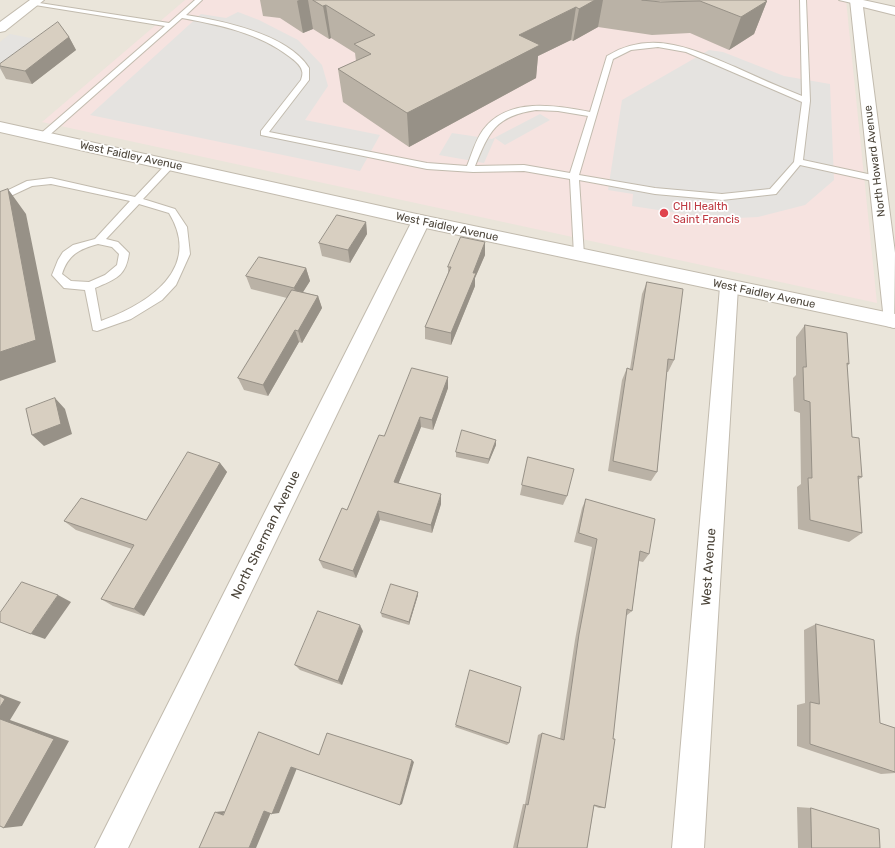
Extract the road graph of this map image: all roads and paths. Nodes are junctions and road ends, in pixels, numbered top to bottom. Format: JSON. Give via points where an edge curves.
{"nodes":[{"id":1,"x":199,"y":0,"type":"edge"},
{"id":2,"x":803,"y":0,"type":"edge"},
{"id":3,"x":37,"y":1,"type":"edge"},
{"id":4,"x":851,"y":1,"type":"edge"},
{"id":5,"x":895,"y":11,"type":"edge"},
{"id":6,"x":181,"y":16,"type":"junction"},
{"id":7,"x":170,"y":25,"type":"junction"},
{"id":8,"x":0,"y":28,"type":"edge"},
{"id":9,"x":806,"y":101,"type":"junction"},
{"id":10,"x":593,"y":115,"type":"junction"},
{"id":11,"x":0,"y":127,"type":"edge"},
{"id":12,"x":42,"y":137,"type":"junction"},
{"id":13,"x":798,"y":162,"type":"junction"},
{"id":14,"x":171,"y":164,"type":"junction"},
{"id":15,"x":470,"y":168,"type":"junction"},
{"id":16,"x":574,"y":176,"type":"junction"},
{"id":17,"x":877,"y":179,"type":"junction"},
{"id":18,"x":0,"y":198,"type":"edge"},
{"id":19,"x":137,"y":200,"type":"junction"},
{"id":20,"x":421,"y":221,"type":"junction"},
{"id":21,"x":98,"y":241,"type":"junction"},
{"id":22,"x":579,"y":255,"type":"junction"},
{"id":23,"x":90,"y":286,"type":"junction"},
{"id":24,"x":729,"y":286,"type":"junction"},
{"id":25,"x":895,"y":321,"type":"edge"},
{"id":26,"x":111,"y":848,"type":"edge"},
{"id":27,"x":688,"y":848,"type":"edge"}],
"edges":[{"from":1,"to":6,"type":"lane"},
{"from":2,"to":9,"type":"lane"},
{"from":3,"to":7,"type":"lane"},
{"from":3,"to":8,"type":"street"},
{"from":4,"to":5,"type":"street"},
{"from":4,"to":17,"type":"street","name":"North Howard Avenue"},
{"from":6,"to":7,"type":"lane"},
{"from":6,"to":15,"type":"lane","via":[[229,25],[262,36],[302,64],[306,71],[305,80],[264,133],[427,166]]},
{"from":7,"to":12,"type":"lane"},
{"from":9,"to":10,"type":"lane","via":[[688,50],[653,44],[621,50],[610,58]]},
{"from":9,"to":13,"type":"lane"},
{"from":10,"to":15,"type":"lane","via":[[545,107],[530,107],[516,111],[493,124],[486,132]]},
{"from":10,"to":16,"type":"lane"},
{"from":11,"to":12,"type":"street","name":"West Faidley Avenue"},
{"from":12,"to":14,"type":"street","name":"West Faidley Avenue"},
{"from":13,"to":16,"type":"lane","via":[[772,192],[722,197],[655,191]]},
{"from":13,"to":17,"type":"lane"},
{"from":14,"to":19,"type":"lane"},
{"from":14,"to":20,"type":"street","name":"West Faidley Avenue"},
{"from":15,"to":16,"type":"lane","via":[[524,168]]},
{"from":16,"to":22,"type":"lane"},
{"from":17,"to":25,"type":"street","name":"North Howard Avenue"},
{"from":18,"to":19,"type":"lane","via":[[30,183],[51,181]]},
{"from":19,"to":21,"type":"lane"},
{"from":19,"to":23,"type":"lane","via":[[172,211],[182,227],[185,254],[172,282],[158,297],[127,316],[97,327]]},
{"from":20,"to":22,"type":"street","name":"West Faidley Avenue"},
{"from":20,"to":26,"type":"street","name":"North Sherman Avenue"},
{"from":21,"to":23,"type":"lane","via":[[115,244],[124,253],[122,266],[109,278]]},
{"from":21,"to":23,"type":"lane","via":[[77,247],[60,260],[57,275],[68,285]]},
{"from":22,"to":24,"type":"street","name":"West Faidley Avenue"},
{"from":24,"to":25,"type":"street","name":"West Faidley Avenue"},
{"from":24,"to":27,"type":"street","name":"West Avenue"}]}
